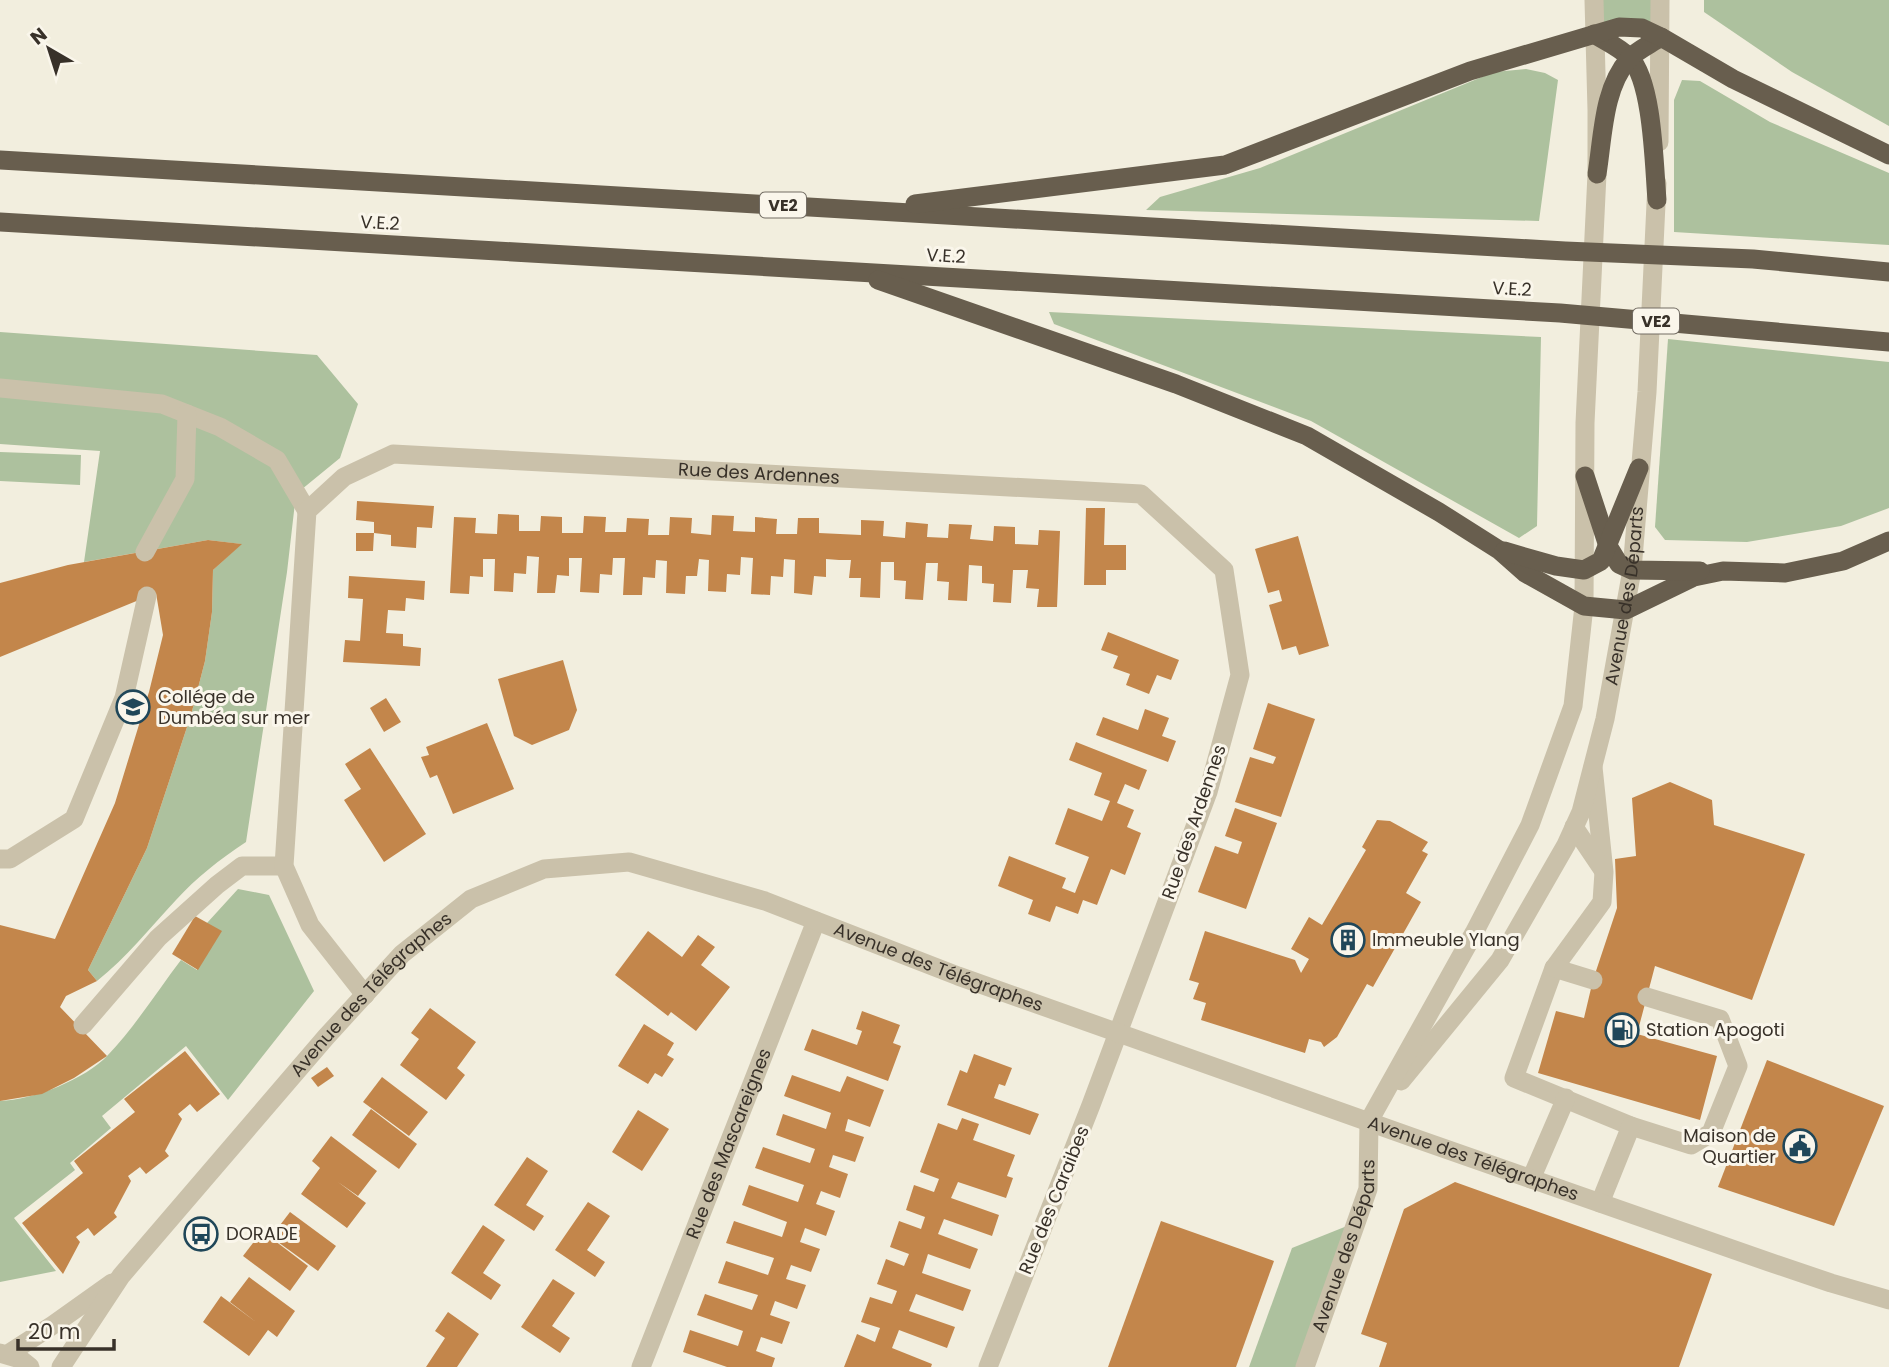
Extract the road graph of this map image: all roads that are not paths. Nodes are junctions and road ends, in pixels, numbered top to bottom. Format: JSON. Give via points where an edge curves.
{"nodes":[{"id":1,"x":1594,"y":0,"type":"edge"},
{"id":2,"x":1660,"y":0,"type":"edge"},
{"id":3,"x":1594,"y":34,"type":"junction"},
{"id":4,"x":1661,"y":37,"type":"junction"},
{"id":5,"x":1630,"y":58,"type":"junction"},
{"id":6,"x":1889,"y":155,"type":"edge"},
{"id":7,"x":0,"y":160,"type":"edge"},
{"id":8,"x":1597,"y":174,"type":"junction"},
{"id":9,"x":1657,"y":200,"type":"junction"},
{"id":10,"x":863,"y":210,"type":"junction"},
{"id":11,"x":0,"y":222,"type":"edge"},
{"id":12,"x":854,"y":271,"type":"junction"},
{"id":13,"x":1889,"y":272,"type":"edge"},
{"id":14,"x":1889,"y":342,"type":"edge"},
{"id":15,"x":0,"y":388,"type":"edge"},
{"id":16,"x":187,"y":414,"type":"junction"},
{"id":17,"x":1639,"y":468,"type":"junction"},
{"id":18,"x":1585,"y":476,"type":"junction"},
{"id":19,"x":307,"y":511,"type":"junction"},
{"id":20,"x":1889,"y":541,"type":"edge"},
{"id":21,"x":1608,"y":546,"type":"junction"},
{"id":22,"x":1499,"y":550,"type":"junction"},
{"id":23,"x":145,"y":552,"type":"dead end"},
{"id":24,"x":1584,"y":570,"type":"junction"},
{"id":25,"x":1632,"y":570,"type":"junction"},
{"id":26,"x":1723,"y":571,"type":"junction"},
{"id":27,"x":147,"y":596,"type":"dead end"},
{"id":28,"x":1584,"y":606,"type":"junction"},
{"id":29,"x":1626,"y":610,"type":"junction"},
{"id":30,"x":1593,"y":766,"type":"junction"},
{"id":31,"x":1574,"y":827,"type":"junction"},
{"id":32,"x":0,"y":859,"type":"edge"},
{"id":33,"x":284,"y":866,"type":"junction"},
{"id":34,"x":1604,"y":872,"type":"junction"},
{"id":35,"x":816,"y":921,"type":"junction"},
{"id":36,"x":1554,"y":968,"type":"junction"},
{"id":37,"x":1593,"y":980,"type":"dead end"},
{"id":38,"x":365,"y":995,"type":"junction"},
{"id":39,"x":1647,"y":997,"type":"dead end"},
{"id":40,"x":83,"y":1025,"type":"dead end"},
{"id":41,"x":1118,"y":1032,"type":"junction"},
{"id":42,"x":1566,"y":1098,"type":"junction"},
{"id":43,"x":1369,"y":1121,"type":"junction"},
{"id":44,"x":1631,"y":1126,"type":"junction"},
{"id":45,"x":1531,"y":1179,"type":"junction"},
{"id":46,"x":1600,"y":1203,"type":"junction"},
{"id":47,"x":121,"y":1276,"type":"junction"},
{"id":48,"x":1889,"y":1300,"type":"edge"},
{"id":49,"x":4,"y":1354,"type":"edge"},
{"id":50,"x":30,"y":1367,"type":"edge"},
{"id":51,"x":61,"y":1367,"type":"edge"},
{"id":52,"x":641,"y":1367,"type":"edge"},
{"id":53,"x":988,"y":1367,"type":"edge"},
{"id":54,"x":1305,"y":1367,"type":"edge"}],
"edges":[{"from":1,"to":3,"type":"street","name":"Avenue des Départs"},
{"from":2,"to":4,"type":"street","name":"Avenue des Départs"},
{"from":3,"to":4,"type":"highway","via":[[1619,27],[1642,28]]},
{"from":3,"to":5,"type":"highway"},
{"from":3,"to":8,"type":"street","name":"Avenue des Départs"},
{"from":3,"to":10,"type":"highway","via":[[1470,71],[1226,165]]},
{"from":4,"to":5,"type":"highway"},
{"from":4,"to":6,"type":"highway","via":[[1733,79]]},
{"from":4,"to":9,"type":"street","name":"Avenue des Départs"},
{"from":5,"to":8,"type":"highway","via":[[1616,78],[1609,101]]},
{"from":5,"to":9,"type":"highway","via":[[1640,73],[1647,101]]},
{"from":7,"to":10,"type":"highway","number":"VE2"},
{"from":8,"to":18,"type":"street","name":"Avenue des Départs"},
{"from":9,"to":17,"type":"street","name":"Avenue des Départs"},
{"from":10,"to":13,"type":"highway","number":"VE2","via":[[1753,259]]},
{"from":11,"to":12,"type":"highway","name":"V.E.2","number":"VE2"},
{"from":12,"to":14,"type":"highway","name":"V.E.2","number":"VE2","via":[[1560,313]]},
{"from":12,"to":22,"type":"highway","via":[[1176,384],[1307,436]]},
{"from":15,"to":16,"type":"street","via":[[162,404]]},
{"from":16,"to":19,"type":"street","via":[[277,460]]},
{"from":16,"to":23,"type":"street","via":[[185,479]]},
{"from":17,"to":21,"type":"highway"},
{"from":17,"to":25,"type":"street","name":"Avenue des Départs"},
{"from":18,"to":21,"type":"highway"},
{"from":18,"to":24,"type":"street","name":"Avenue des Départs"},
{"from":19,"to":33,"type":"street"},
{"from":19,"to":41,"type":"street","name":"Rue des Ardennes","via":[[344,477],[393,454],[1141,494],[1224,570],[1240,675],[1208,792]]},
{"from":20,"to":26,"type":"highway","via":[[1843,561],[1785,573]]},
{"from":21,"to":24,"type":"highway","via":[[1601,561]]},
{"from":21,"to":25,"type":"highway","via":[[1619,564]]},
{"from":22,"to":24,"type":"highway"},
{"from":22,"to":28,"type":"highway","via":[[1525,573]]},
{"from":24,"to":28,"type":"street","name":"Avenue des Départs"},
{"from":25,"to":26,"type":"highway"},
{"from":25,"to":29,"type":"street","name":"Avenue des Départs"},
{"from":26,"to":29,"type":"highway","via":[[1694,577]]},
{"from":27,"to":32,"type":"street","via":[[124,698],[74,820],[10,859]]},
{"from":28,"to":29,"type":"highway"},
{"from":28,"to":43,"type":"street","name":"Avenue des Départs","via":[[1573,706],[1530,825]]},
{"from":29,"to":30,"type":"street","name":"Avenue des Départs"},
{"from":30,"to":31,"type":"street","name":"Avenue des Départs"},
{"from":30,"to":34,"type":"street"},
{"from":31,"to":34,"type":"street"},
{"from":31,"to":43,"type":"street","name":"Avenue des Départs","via":[[1500,960]]},
{"from":33,"to":38,"type":"street","via":[[310,925]]},
{"from":33,"to":40,"type":"street","via":[[243,866],[217,885],[158,937]]},
{"from":34,"to":36,"type":"street","via":[[1602,902]]},
{"from":35,"to":38,"type":"street","name":"Avenue des Télégraphes","via":[[765,901],[629,862],[544,869],[471,900],[402,954]]},
{"from":35,"to":41,"type":"street","name":"Avenue des Télégraphes"},
{"from":35,"to":52,"type":"street","name":"Rue des Mascareignes"},
{"from":36,"to":37,"type":"street"},
{"from":36,"to":42,"type":"street","via":[[1514,1078]]},
{"from":38,"to":47,"type":"street","name":"Avenue des Télégraphes"},
{"from":39,"to":44,"type":"street","via":[[1720,1019],[1738,1066],[1711,1133],[1690,1145]]},
{"from":41,"to":43,"type":"street","name":"Avenue des Télégraphes"},
{"from":41,"to":53,"type":"street","name":"Rue des Caraibes"},
{"from":42,"to":44,"type":"street"},
{"from":42,"to":45,"type":"street"},
{"from":43,"to":45,"type":"street","name":"Avenue des Télégraphes"},
{"from":43,"to":54,"type":"street","name":"Avenue des Départs","via":[[1368,1189]]},
{"from":44,"to":46,"type":"street"},
{"from":45,"to":46,"type":"street","name":"Avenue des Télégraphes"},
{"from":46,"to":48,"type":"street","name":"Avenue des Télégraphes"},
{"from":47,"to":49,"type":"street","name":"Avenue des Télégraphes"},
{"from":47,"to":51,"type":"street","name":"Avenue des Télégraphes"},
{"from":49,"to":50,"type":"street"}]}
